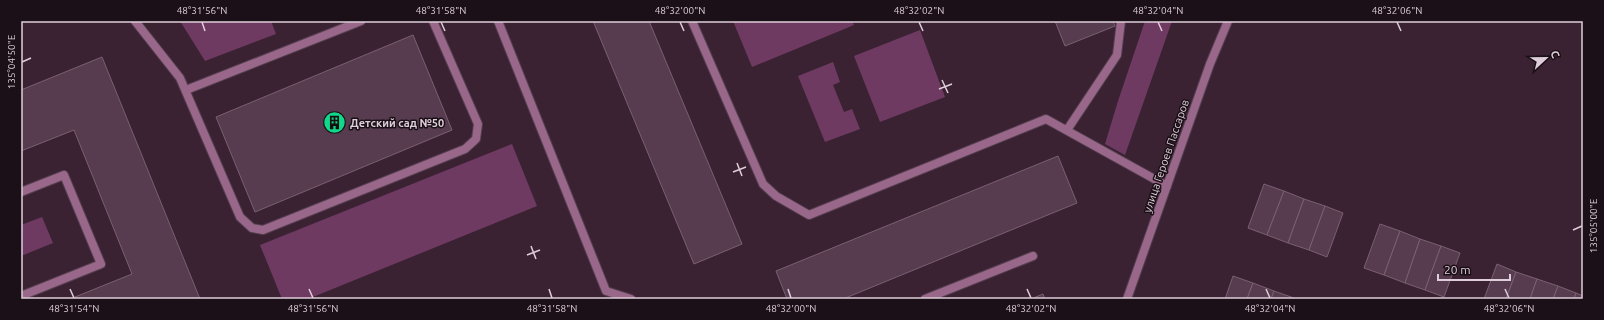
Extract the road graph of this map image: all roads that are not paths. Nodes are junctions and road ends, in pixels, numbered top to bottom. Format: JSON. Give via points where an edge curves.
{"nodes":[{"id":1,"x":135,"y":21,"type":"edge"},
{"id":2,"x":361,"y":21,"type":"edge"},
{"id":3,"x":434,"y":21,"type":"edge"},
{"id":4,"x":498,"y":21,"type":"edge"},
{"id":5,"x":692,"y":21,"type":"edge"},
{"id":6,"x":1121,"y":21,"type":"edge"},
{"id":7,"x":1228,"y":21,"type":"edge"},
{"id":8,"x":186,"y":90,"type":"junction"},
{"id":9,"x":1067,"y":130,"type":"junction"},
{"id":10,"x":1167,"y":186,"type":"junction"},
{"id":11,"x":21,"y":192,"type":"edge"},
{"id":12,"x":1033,"y":256,"type":"dead end"},
{"id":13,"x":21,"y":296,"type":"edge"},
{"id":14,"x":631,"y":299,"type":"edge"},
{"id":15,"x":925,"y":299,"type":"edge"},
{"id":16,"x":1127,"y":299,"type":"edge"}],
"edges":[{"from":1,"to":8,"type":"street","via":[[180,78]]},
{"from":2,"to":8,"type":"street"},
{"from":3,"to":8,"type":"street","via":[[478,124],[476,139],[465,149],[263,230],[252,228],[240,217]]},
{"from":4,"to":14,"type":"street","via":[[606,291]]},
{"from":5,"to":9,"type":"street","via":[[762,184],[776,196],[809,215],[1046,119]]},
{"from":6,"to":9,"type":"street","via":[[1117,55]]},
{"from":7,"to":10,"type":"street","name":"улица Героев Пассаров"},
{"from":9,"to":10,"type":"street"},
{"from":10,"to":16,"type":"street","name":"улица Героев Пассаров"},
{"from":11,"to":13,"type":"street","via":[[64,175],[101,264]]},
{"from":12,"to":15,"type":"street"}]}
